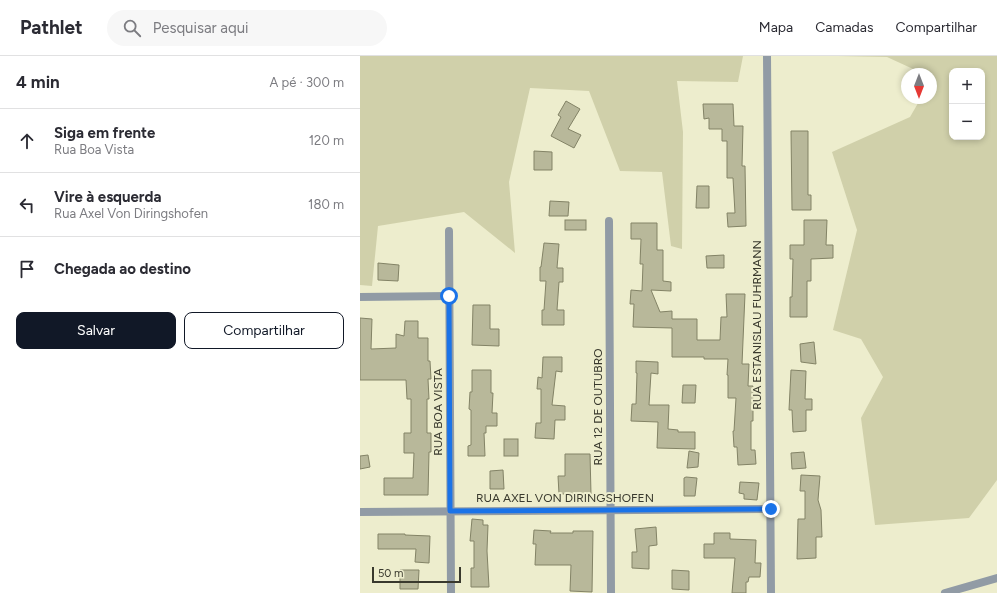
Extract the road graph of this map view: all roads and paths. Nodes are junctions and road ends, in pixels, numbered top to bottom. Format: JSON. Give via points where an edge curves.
{"nodes":[{"id":1,"x":767,"y":56,"type":"edge"},
{"id":2,"x":609,"y":221,"type":"dead end"},
{"id":3,"x":449,"y":232,"type":"dead end"},
{"id":4,"x":449,"y":296,"type":"junction"},
{"id":5,"x":360,"y":297,"type":"edge"},
{"id":6,"x":771,"y":509,"type":"junction"},
{"id":7,"x":610,"y":510,"type":"junction"},
{"id":8,"x":450,"y":511,"type":"junction"},
{"id":9,"x":360,"y":512,"type":"edge"},
{"id":10,"x":997,"y":578,"type":"edge"},
{"id":11,"x":451,"y":593,"type":"edge"},
{"id":12,"x":611,"y":593,"type":"edge"},
{"id":13,"x":772,"y":593,"type":"edge"},
{"id":14,"x":945,"y":593,"type":"edge"}],
"edges":[{"from":1,"to":6,"type":"street","name":"RUA ESTANISLAU FUHRMANN"},
{"from":2,"to":7,"type":"street","name":"RUA 12 DE OUTUBRO"},
{"from":3,"to":4,"type":"street","name":"RUA BOA VISTA"},
{"from":4,"to":5,"type":"street"},
{"from":4,"to":8,"type":"street","name":"RUA BOA VISTA"},
{"from":6,"to":7,"type":"street","name":"RUA AXEL VON DIRINGSHOFEN"},
{"from":6,"to":13,"type":"street","name":"RUA ESTANISLAU FUHRMANN"},
{"from":7,"to":8,"type":"street","name":"RUA AXEL VON DIRINGSHOFEN"},
{"from":7,"to":12,"type":"street","name":"RUA 12 DE OUTUBRO"},
{"from":8,"to":9,"type":"street","name":"RUA AXEL VON DIRINGSHOFEN"},
{"from":8,"to":11,"type":"street","name":"RUA BOA VISTA"},
{"from":10,"to":14,"type":"street"}]}
